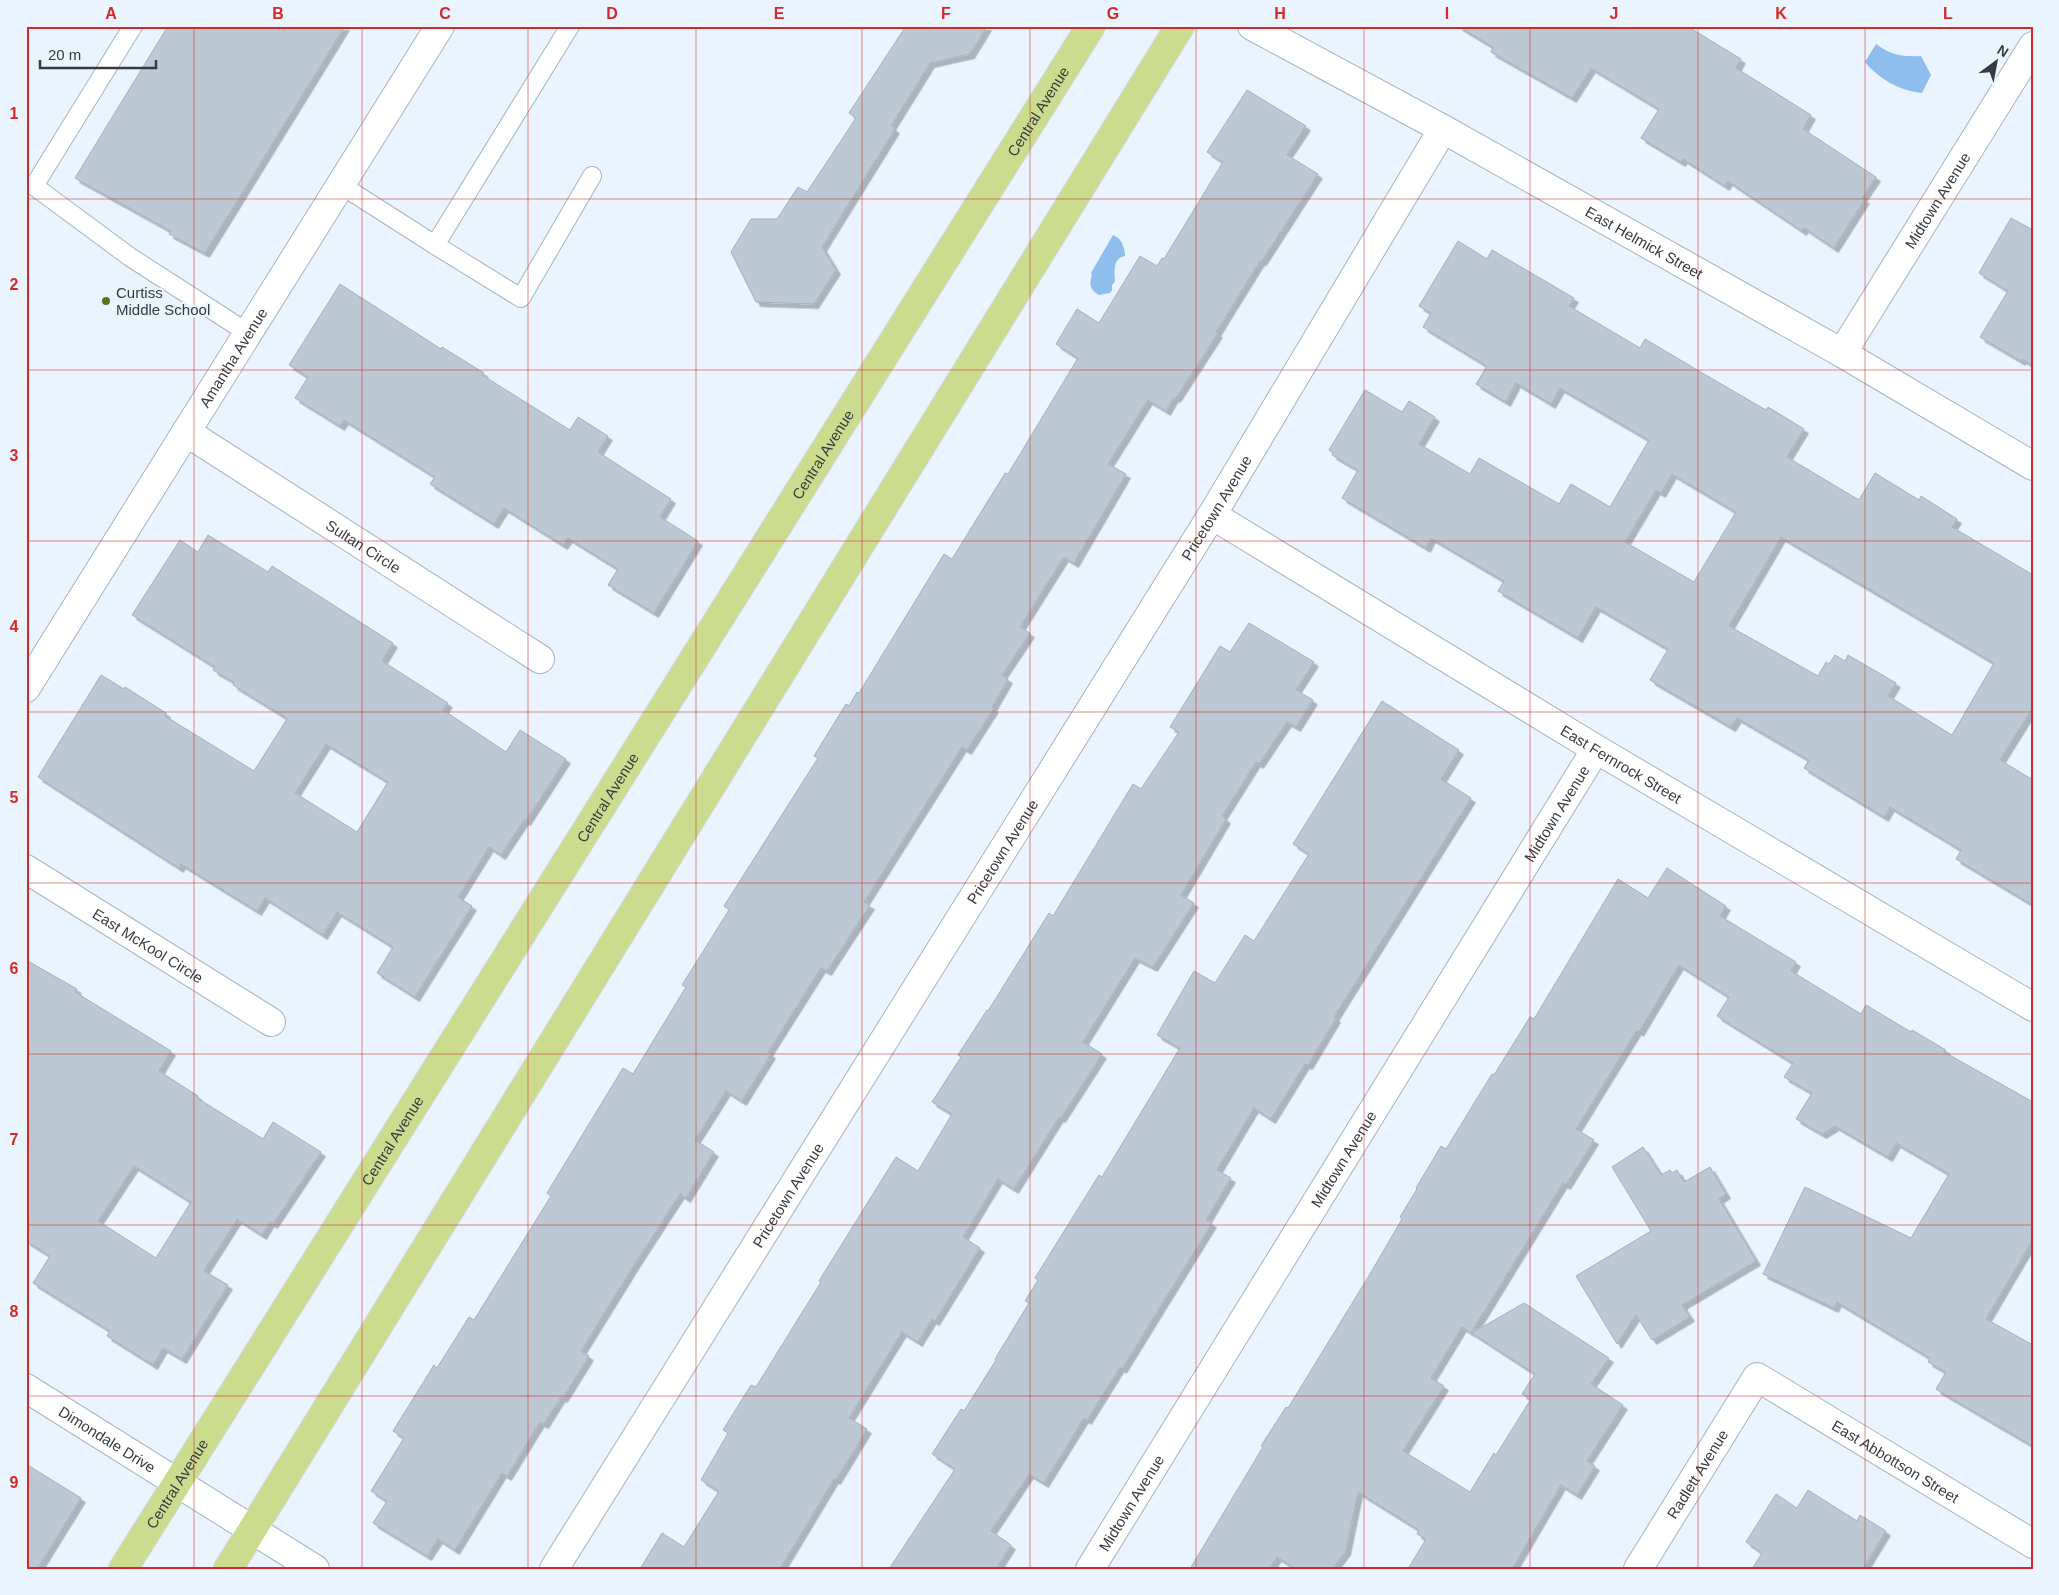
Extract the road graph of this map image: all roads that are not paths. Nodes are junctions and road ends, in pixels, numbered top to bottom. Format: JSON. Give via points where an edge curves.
{"nodes":[{"id":1,"x":133,"y":26,"type":"edge"},
{"id":2,"x":440,"y":26,"type":"edge"},
{"id":3,"x":570,"y":26,"type":"edge"},
{"id":4,"x":1091,"y":26,"type":"edge"},
{"id":5,"x":1180,"y":26,"type":"edge"},
{"id":6,"x":1252,"y":26,"type":"edge"},
{"id":7,"x":2033,"y":46,"type":"edge"},
{"id":8,"x":1443,"y":129,"type":"junction"},
{"id":9,"x":592,"y":176,"type":"dead end"},
{"id":10,"x":341,"y":185,"type":"junction"},
{"id":11,"x":435,"y":245,"type":"junction"},
{"id":12,"x":248,"y":333,"type":"junction"},
{"id":13,"x":1842,"y":354,"type":"junction"},
{"id":14,"x":186,"y":432,"type":"junction"},
{"id":15,"x":2033,"y":466,"type":"edge"},
{"id":16,"x":1212,"y":515,"type":"junction"},
{"id":17,"x":540,"y":659,"type":"dead end"},
{"id":18,"x":26,"y":688,"type":"edge"},
{"id":19,"x":1596,"y":748,"type":"junction"},
{"id":20,"x":26,"y":868,"type":"edge"},
{"id":21,"x":2033,"y":1007,"type":"edge"},
{"id":22,"x":271,"y":1022,"type":"dead end"},
{"id":23,"x":1757,"y":1377,"type":"joint"},
{"id":24,"x":26,"y":1388,"type":"edge"},
{"id":25,"x":176,"y":1483,"type":"junction"},
{"id":26,"x":252,"y":1529,"type":"junction"},
{"id":27,"x":2033,"y":1544,"type":"edge"},
{"id":28,"x":123,"y":1569,"type":"edge"},
{"id":29,"x":228,"y":1569,"type":"edge"},
{"id":30,"x":316,"y":1569,"type":"edge"},
{"id":31,"x":554,"y":1569,"type":"edge"},
{"id":32,"x":1090,"y":1569,"type":"edge"},
{"id":33,"x":1638,"y":1569,"type":"edge"}],
"edges":[{"from":1,"to":12,"type":"lane","via":[[34,186],[130,257]]},
{"from":2,"to":10,"type":"street","name":"Amantha Avenue"},
{"from":3,"to":11,"type":"lane"},
{"from":4,"to":25,"type":"main road","name":"Central Avenue"},
{"from":5,"to":26,"type":"main road"},
{"from":6,"to":8,"type":"street","name":"East Helmick Street"},
{"from":7,"to":13,"type":"street","name":"Midtown Avenue"},
{"from":8,"to":13,"type":"street","name":"East Helmick Street"},
{"from":8,"to":16,"type":"street","name":"Pricetown Avenue"},
{"from":9,"to":11,"type":"lane","via":[[520,298]]},
{"from":10,"to":11,"type":"lane"},
{"from":10,"to":12,"type":"street","name":"Amantha Avenue"},
{"from":12,"to":14,"type":"street","name":"Amantha Avenue"},
{"from":13,"to":15,"type":"street","name":"East Helmick Street"},
{"from":14,"to":17,"type":"street","name":"Sultan Circle"},
{"from":14,"to":18,"type":"street","name":"Amantha Avenue"},
{"from":16,"to":19,"type":"street","name":"East Fernrock Street"},
{"from":16,"to":31,"type":"street","name":"Pricetown Avenue"},
{"from":19,"to":21,"type":"street","name":"East Fernrock Street"},
{"from":19,"to":32,"type":"street","name":"Midtown Avenue"},
{"from":20,"to":22,"type":"street","name":"East McKool Circle"},
{"from":23,"to":27,"type":"street","name":"East Abbottson Street"},
{"from":23,"to":33,"type":"street","name":"Radlett Avenue"},
{"from":24,"to":25,"type":"street","name":"Dimondale Drive"},
{"from":25,"to":26,"type":"street","name":"Dimondale Drive"},
{"from":25,"to":28,"type":"main road","name":"Central Avenue"},
{"from":26,"to":29,"type":"main road"},
{"from":26,"to":30,"type":"street","name":"Dimondale Drive"}]}
